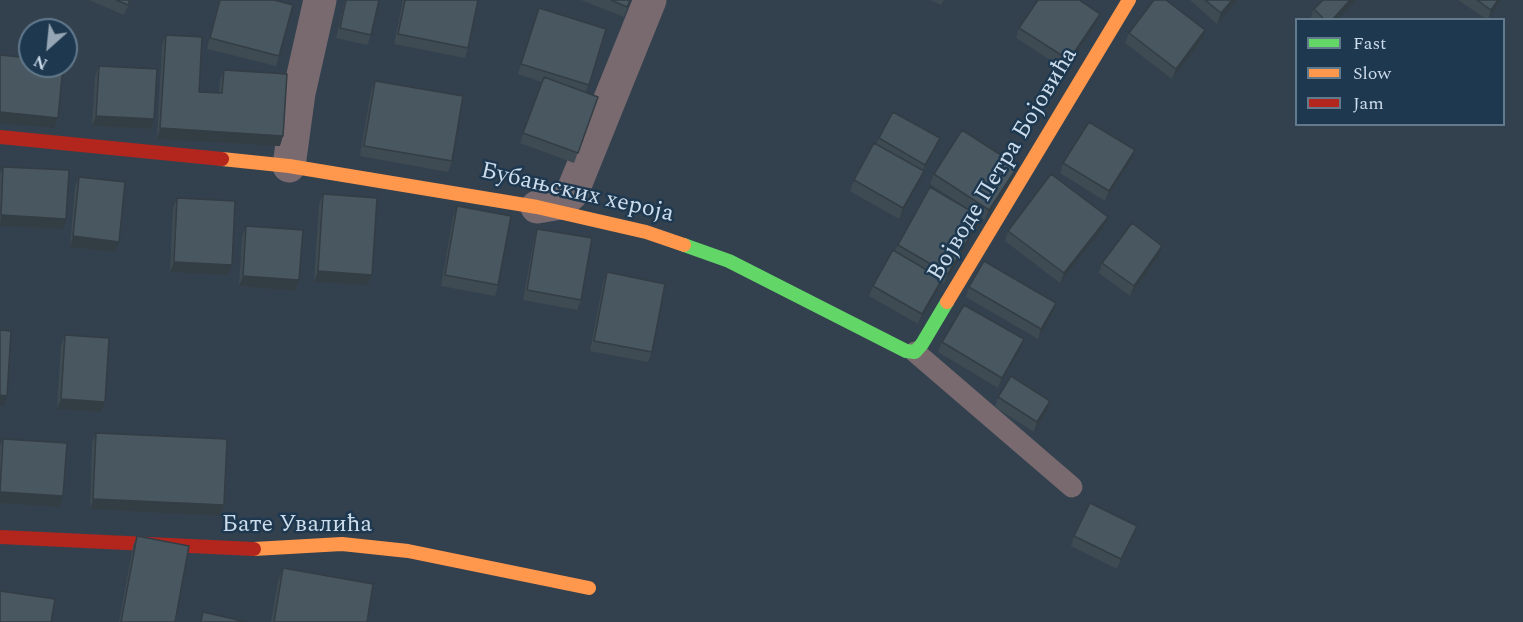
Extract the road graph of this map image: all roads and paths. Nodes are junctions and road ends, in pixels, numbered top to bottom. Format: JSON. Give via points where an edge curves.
{"nodes":[{"id":1,"x":320,"y":0,"type":"edge"},
{"id":2,"x":650,"y":0,"type":"edge"},
{"id":3,"x":1129,"y":0,"type":"edge"},
{"id":4,"x":0,"y":137,"type":"edge"},
{"id":5,"x":289,"y":166,"type":"junction"},
{"id":6,"x":537,"y":207,"type":"junction"},
{"id":7,"x":915,"y":352,"type":"junction"},
{"id":8,"x":1072,"y":487,"type":"dead end"},
{"id":9,"x":0,"y":537,"type":"edge"},
{"id":10,"x":589,"y":588,"type":"dead end"}],
"edges":[{"from":1,"to":5,"type":"street","via":[[299,93]]},
{"from":2,"to":6,"type":"street","via":[[572,193],[561,203]]},
{"from":3,"to":7,"type":"street","name":"Војводе Петра Бојовића"},
{"from":4,"to":5,"type":"street","name":"Бубањских хероја"},
{"from":5,"to":6,"type":"street","name":"Бубањских хероја"},
{"from":6,"to":7,"type":"street","name":"Бубањских хероја","via":[[646,232],[729,261],[906,351]]},
{"from":7,"to":8,"type":"lane","name":"Бубањских хероја"},
{"from":9,"to":10,"type":"street","name":"Бате Увалића","via":[[246,550],[342,544],[408,551]]}]}
